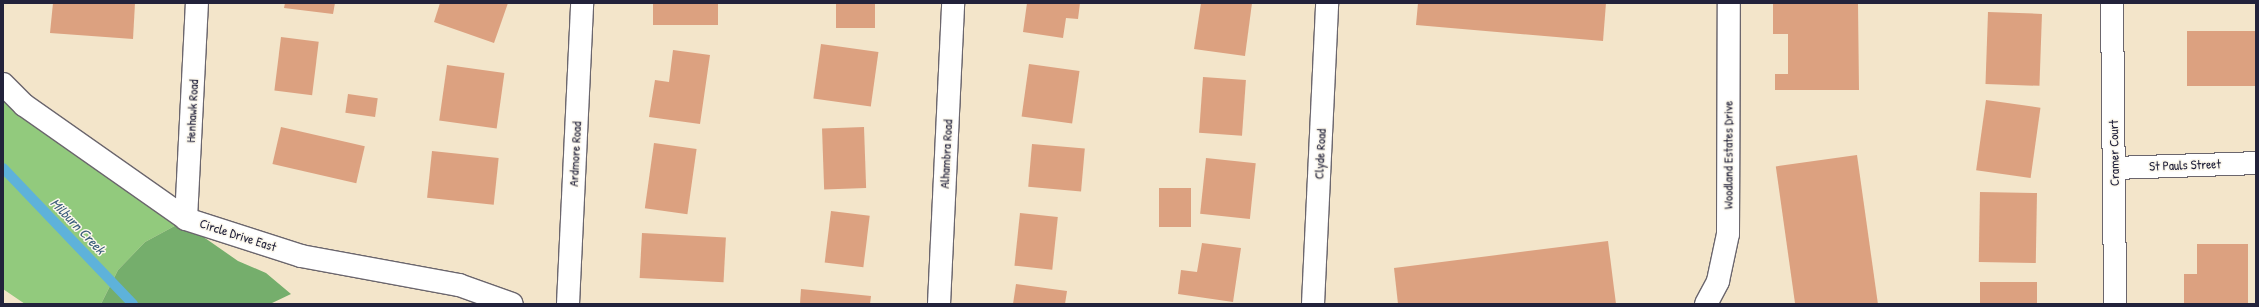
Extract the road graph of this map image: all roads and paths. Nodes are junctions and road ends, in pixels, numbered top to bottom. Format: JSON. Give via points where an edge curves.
{"nodes":[{"id":1,"x":197,"y":3,"type":"edge"},
{"id":2,"x":582,"y":3,"type":"edge"},
{"id":3,"x":953,"y":3,"type":"edge"},
{"id":4,"x":1326,"y":3,"type":"edge"},
{"id":5,"x":1728,"y":3,"type":"edge"},
{"id":6,"x":2112,"y":3,"type":"edge"},
{"id":7,"x":3,"y":84,"type":"edge"},
{"id":8,"x":2256,"y":163,"type":"edge"},
{"id":9,"x":2115,"y":168,"type":"junction"},
{"id":10,"x":186,"y":219,"type":"junction"},
{"id":11,"x":512,"y":304,"type":"edge"},
{"id":12,"x":568,"y":304,"type":"edge"},
{"id":13,"x":939,"y":304,"type":"edge"},
{"id":14,"x":1313,"y":304,"type":"edge"},
{"id":15,"x":1706,"y":304,"type":"edge"},
{"id":16,"x":2115,"y":304,"type":"edge"}],
"edges":[{"from":1,"to":10,"type":"street","name":"Henhawk Road"},
{"from":2,"to":12,"type":"street","name":"Ardmore Road"},
{"from":3,"to":13,"type":"street","name":"Alhambra Road"},
{"from":4,"to":14,"type":"street","name":"Clyde Road"},
{"from":5,"to":15,"type":"street","name":"Woodland Estates Drive","via":[[1728,234],[1718,281]]},
{"from":6,"to":9,"type":"street","name":"Cramer Court"},
{"from":7,"to":10,"type":"street","name":"Circle Drive East","via":[[24,106]]},
{"from":8,"to":9,"type":"street","name":"St Pauls Street"},
{"from":9,"to":16,"type":"street","name":"Cramer Court"},
{"from":10,"to":11,"type":"street","name":"Circle Drive East","via":[[301,256],[459,285]]}]}
